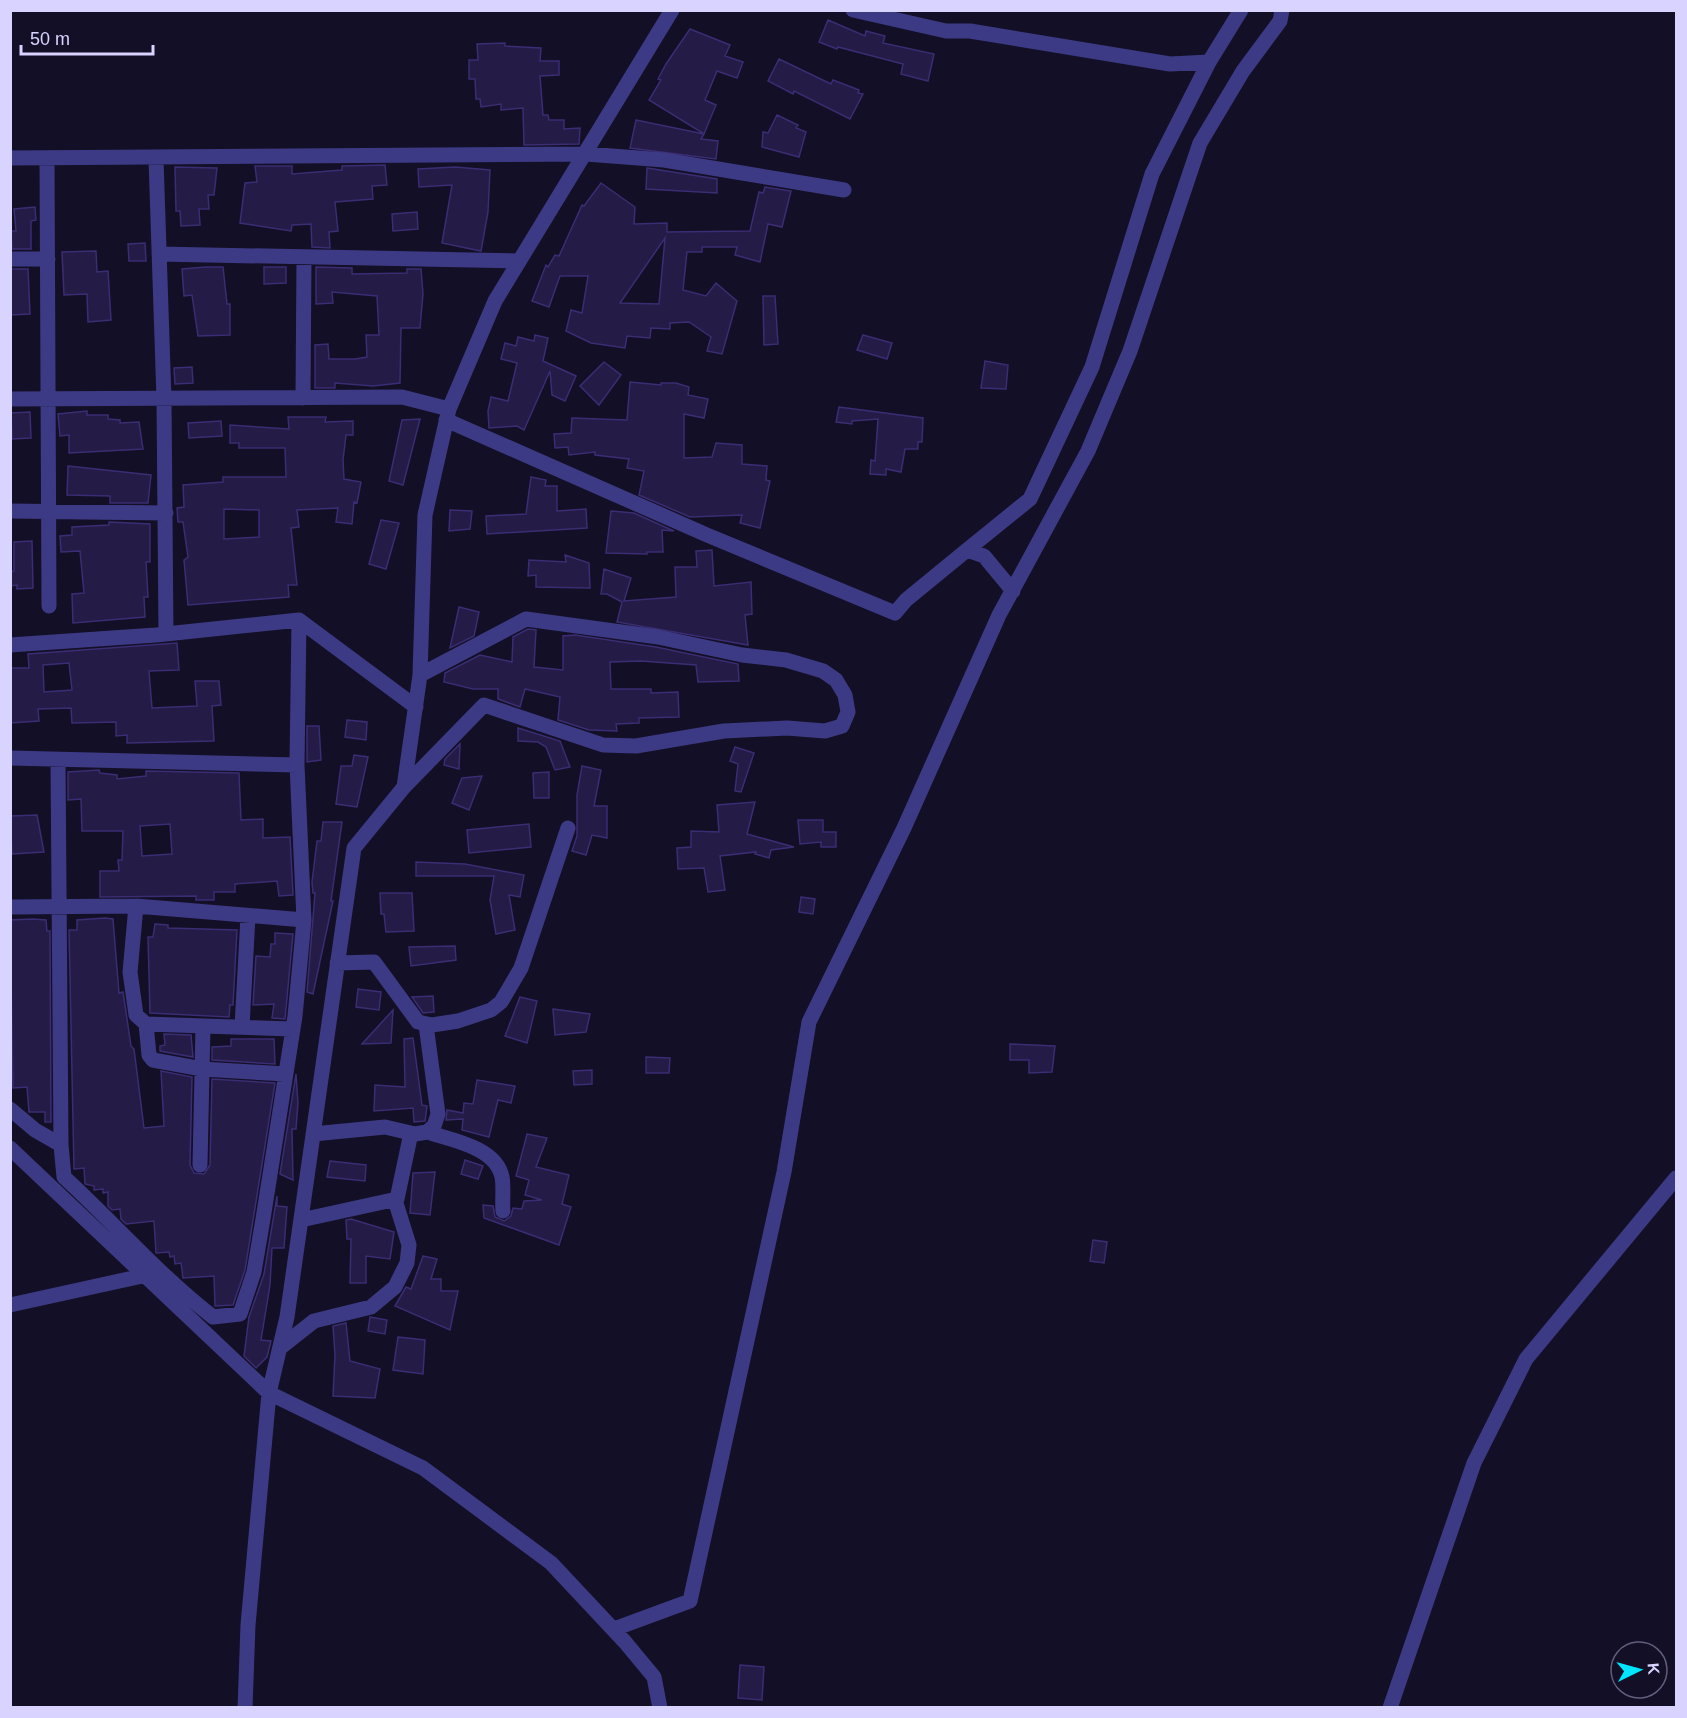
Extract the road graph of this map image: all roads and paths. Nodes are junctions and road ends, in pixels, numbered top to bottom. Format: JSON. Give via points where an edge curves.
{"nodes":[{"id":1,"x":672,"y":10,"type":"edge"},
{"id":2,"x":853,"y":10,"type":"edge"},
{"id":3,"x":1241,"y":10,"type":"edge"},
{"id":4,"x":1282,"y":10,"type":"edge"},
{"id":5,"x":1209,"y":62,"type":"junction"},
{"id":6,"x":586,"y":154,"type":"junction"},
{"id":7,"x":10,"y":158,"type":"edge"},
{"id":8,"x":47,"y":158,"type":"junction"},
{"id":9,"x":156,"y":159,"type":"junction"},
{"id":10,"x":844,"y":190,"type":"dead end"},
{"id":11,"x":159,"y":254,"type":"junction"},
{"id":12,"x":304,"y":258,"type":"junction"},
{"id":13,"x":10,"y":259,"type":"edge"},
{"id":14,"x":48,"y":259,"type":"junction"},
{"id":15,"x":518,"y":261,"type":"junction"},
{"id":16,"x":303,"y":398,"type":"junction"},
{"id":17,"x":10,"y":399,"type":"edge"},
{"id":18,"x":49,"y":399,"type":"junction"},
{"id":19,"x":164,"y":399,"type":"junction"},
{"id":20,"x":447,"y":414,"type":"junction"},
{"id":21,"x":10,"y":511,"type":"edge"},
{"id":22,"x":49,"y":512,"type":"junction"},
{"id":23,"x":166,"y":513,"type":"junction"},
{"id":24,"x":967,"y":550,"type":"junction"},
{"id":25,"x":1012,"y":591,"type":"junction"},
{"id":26,"x":49,"y":606,"type":"dead end"},
{"id":27,"x":299,"y":620,"type":"junction"},
{"id":28,"x":166,"y":634,"type":"junction"},
{"id":29,"x":10,"y":645,"type":"edge"},
{"id":30,"x":420,"y":675,"type":"junction"},
{"id":31,"x":416,"y":707,"type":"junction"},
{"id":32,"x":10,"y":758,"type":"edge"},
{"id":33,"x":58,"y":760,"type":"junction"},
{"id":34,"x":297,"y":765,"type":"junction"},
{"id":35,"x":404,"y":786,"type":"junction"},
{"id":36,"x":568,"y":828,"type":"dead end"},
{"id":37,"x":10,"y":906,"type":"edge"},
{"id":38,"x":136,"y":906,"type":"junction"},
{"id":39,"x":59,"y":907,"type":"junction"},
{"id":40,"x":248,"y":916,"type":"junction"},
{"id":41,"x":303,"y":920,"type":"junction"},
{"id":42,"x":337,"y":963,"type":"junction"},
{"id":43,"x":146,"y":1024,"type":"junction"},
{"id":44,"x":426,"y":1025,"type":"junction"},
{"id":45,"x":203,"y":1026,"type":"junction"},
{"id":46,"x":242,"y":1027,"type":"junction"},
{"id":47,"x":292,"y":1029,"type":"junction"},
{"id":48,"x":202,"y":1069,"type":"junction"},
{"id":49,"x":285,"y":1074,"type":"junction"},
{"id":50,"x":10,"y":1109,"type":"edge"},
{"id":51,"x":427,"y":1132,"type":"junction"},
{"id":52,"x":411,"y":1133,"type":"junction"},
{"id":53,"x":313,"y":1134,"type":"junction"},
{"id":54,"x":61,"y":1145,"type":"junction"},
{"id":55,"x":10,"y":1148,"type":"edge"},
{"id":56,"x":200,"y":1165,"type":"dead end"},
{"id":57,"x":1677,"y":1178,"type":"edge"},
{"id":58,"x":395,"y":1200,"type":"junction"},
{"id":59,"x":502,"y":1211,"type":"dead end"},
{"id":60,"x":301,"y":1220,"type":"junction"},
{"id":61,"x":147,"y":1275,"type":"junction"},
{"id":62,"x":10,"y":1305,"type":"edge"},
{"id":63,"x":281,"y":1347,"type":"junction"},
{"id":64,"x":268,"y":1394,"type":"junction"},
{"id":65,"x":614,"y":1629,"type":"junction"},
{"id":66,"x":245,"y":1707,"type":"edge"},
{"id":67,"x":660,"y":1707,"type":"edge"},
{"id":68,"x":1390,"y":1707,"type":"edge"}],
"edges":[{"from":1,"to":6,"type":"street"},
{"from":2,"to":5,"type":"street","via":[[946,31],[970,31],[1170,64]]},
{"from":3,"to":5,"type":"street"},
{"from":4,"to":25,"type":"street","via":[[1280,21],[1243,71],[1200,143],[1130,351],[1088,451]]},
{"from":5,"to":24,"type":"street","via":[[1152,174],[1092,367],[1030,499]]},
{"from":6,"to":9,"type":"street"},
{"from":6,"to":10,"type":"street","via":[[664,160]]},
{"from":6,"to":15,"type":"street"},
{"from":7,"to":8,"type":"street"},
{"from":8,"to":9,"type":"street"},
{"from":8,"to":14,"type":"street"},
{"from":9,"to":11,"type":"street"},
{"from":11,"to":12,"type":"street"},
{"from":11,"to":19,"type":"street"},
{"from":12,"to":15,"type":"street"},
{"from":12,"to":16,"type":"street"},
{"from":13,"to":14,"type":"street"},
{"from":14,"to":18,"type":"street"},
{"from":15,"to":20,"type":"street","via":[[495,302]]},
{"from":16,"to":19,"type":"street"},
{"from":16,"to":20,"type":"street","via":[[402,397]]},
{"from":17,"to":18,"type":"street"},
{"from":18,"to":19,"type":"street"},
{"from":18,"to":22,"type":"street"},
{"from":19,"to":23,"type":"street"},
{"from":20,"to":24,"type":"street","via":[[895,613]]},
{"from":20,"to":30,"type":"street","via":[[425,515]]},
{"from":21,"to":22,"type":"street"},
{"from":22,"to":23,"type":"street"},
{"from":22,"to":26,"type":"street"},
{"from":23,"to":28,"type":"street"},
{"from":24,"to":25,"type":"street","via":[[984,556]]},
{"from":25,"to":65,"type":"street","via":[[904,828],[809,1022],[784,1172],[690,1600]]},
{"from":27,"to":28,"type":"street"},
{"from":27,"to":31,"type":"street"},
{"from":27,"to":34,"type":"street"},
{"from":28,"to":29,"type":"street"},
{"from":30,"to":31,"type":"street"},
{"from":30,"to":35,"type":"street","via":[[526,619],[786,660],[823,671],[836,680],[845,695],[848,712],[842,726],[825,731],[724,731],[636,746],[592,742],[484,705]]},
{"from":31,"to":35,"type":"street"},
{"from":32,"to":33,"type":"street"},
{"from":33,"to":34,"type":"street"},
{"from":33,"to":39,"type":"street"},
{"from":34,"to":41,"type":"street"},
{"from":35,"to":42,"type":"street","via":[[354,848]]},
{"from":36,"to":44,"type":"street","via":[[521,968],[501,1002],[491,1010],[458,1021]]},
{"from":37,"to":39,"type":"street"},
{"from":38,"to":39,"type":"street"},
{"from":38,"to":40,"type":"street"},
{"from":38,"to":43,"type":"street","via":[[130,972],[135,1015]]},
{"from":39,"to":54,"type":"street"},
{"from":40,"to":41,"type":"street"},
{"from":40,"to":46,"type":"street"},
{"from":41,"to":47,"type":"street"},
{"from":42,"to":44,"type":"street","via":[[374,962],[412,1018]]},
{"from":42,"to":53,"type":"street"},
{"from":43,"to":45,"type":"street"},
{"from":43,"to":48,"type":"street","via":[[153,1060]]},
{"from":44,"to":51,"type":"street","via":[[438,1114]]},
{"from":45,"to":46,"type":"street"},
{"from":45,"to":48,"type":"street"},
{"from":46,"to":47,"type":"street"},
{"from":47,"to":49,"type":"street"},
{"from":48,"to":49,"type":"street"},
{"from":48,"to":56,"type":"street"},
{"from":49,"to":54,"type":"street","via":[[254,1272],[240,1314],[213,1317],[177,1289],[64,1177]]},
{"from":50,"to":54,"type":"street"},
{"from":51,"to":52,"type":"street"},
{"from":51,"to":59,"type":"street","via":[[481,1151],[492,1159],[502,1175]]},
{"from":52,"to":53,"type":"street","via":[[385,1127]]},
{"from":52,"to":58,"type":"street"},
{"from":53,"to":60,"type":"street"},
{"from":55,"to":61,"type":"street"},
{"from":57,"to":68,"type":"street","via":[[1526,1359],[1474,1463]]},
{"from":58,"to":60,"type":"street"},
{"from":58,"to":63,"type":"street","via":[[409,1245],[407,1263],[394,1287],[371,1307],[314,1321]]},
{"from":60,"to":63,"type":"street"},
{"from":61,"to":62,"type":"street"},
{"from":61,"to":64,"type":"street"},
{"from":63,"to":64,"type":"street"},
{"from":64,"to":65,"type":"street","via":[[423,1468],[551,1563]]},
{"from":64,"to":66,"type":"street","via":[[248,1625]]},
{"from":65,"to":67,"type":"street","via":[[654,1677]]}]}
